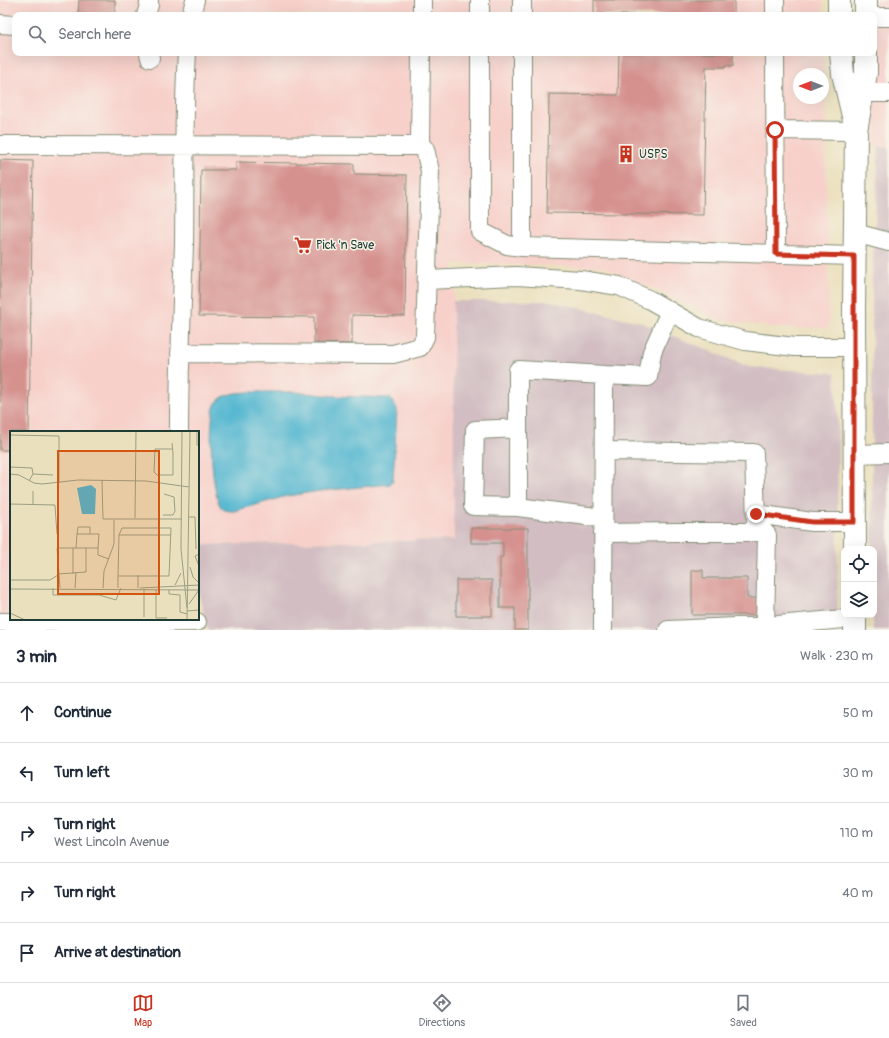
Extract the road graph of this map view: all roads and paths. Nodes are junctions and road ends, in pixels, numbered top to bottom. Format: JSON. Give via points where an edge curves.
{"nodes":[{"id":1,"x":149,"y":0,"type":"edge"},
{"id":2,"x":195,"y":0,"type":"edge"},
{"id":3,"x":422,"y":0,"type":"edge"},
{"id":4,"x":480,"y":0,"type":"edge"},
{"id":5,"x":522,"y":0,"type":"edge"},
{"id":6,"x":775,"y":0,"type":"edge"},
{"id":7,"x":839,"y":0,"type":"edge"},
{"id":8,"x":866,"y":0,"type":"edge"},
{"id":9,"x":147,"y":12,"type":"edge"},
{"id":10,"x":192,"y":12,"type":"edge"},
{"id":11,"x":422,"y":12,"type":"edge"},
{"id":12,"x":480,"y":12,"type":"edge"},
{"id":13,"x":522,"y":12,"type":"edge"},
{"id":14,"x":775,"y":12,"type":"edge"},
{"id":15,"x":840,"y":12,"type":"edge"},
{"id":16,"x":866,"y":12,"type":"edge"},
{"id":17,"x":877,"y":17,"type":"edge"},
{"id":18,"x":889,"y":17,"type":"edge"},
{"id":19,"x":0,"y":24,"type":"edge"},
{"id":20,"x":12,"y":25,"type":"edge"},
{"id":21,"x":187,"y":56,"type":"edge"},
{"id":22,"x":421,"y":56,"type":"edge"},
{"id":23,"x":480,"y":56,"type":"edge"},
{"id":24,"x":522,"y":56,"type":"edge"},
{"id":25,"x":775,"y":56,"type":"edge"},
{"id":26,"x":841,"y":56,"type":"edge"},
{"id":27,"x":866,"y":56,"type":"edge"},
{"id":28,"x":855,"y":93,"type":"junction"},
{"id":29,"x":889,"y":93,"type":"edge"},
{"id":30,"x":856,"y":129,"type":"junction"},
{"id":31,"x":775,"y":130,"type":"junction"},
{"id":32,"x":0,"y":145,"type":"edge"},
{"id":33,"x":185,"y":146,"type":"junction"},
{"id":34,"x":420,"y":146,"type":"junction"},
{"id":35,"x":854,"y":233,"type":"junction"},
{"id":36,"x":889,"y":242,"type":"edge"},
{"id":37,"x":522,"y":247,"type":"junction"},
{"id":38,"x":776,"y":254,"type":"junction"},
{"id":39,"x":854,"y":256,"type":"junction"},
{"id":40,"x":427,"y":280,"type":"junction"},
{"id":41,"x":670,"y":312,"type":"junction"},
{"id":42,"x":854,"y":347,"type":"junction"},
{"id":43,"x":180,"y":353,"type":"junction"},
{"id":44,"x":604,"y":375,"type":"junction"},
{"id":45,"x":518,"y":428,"type":"junction"},
{"id":46,"x":179,"y":431,"type":"edge"},
{"id":47,"x":604,"y":450,"type":"junction"},
{"id":48,"x":889,"y":453,"type":"edge"},
{"id":49,"x":854,"y":454,"type":"junction"},
{"id":50,"x":518,"y":507,"type":"junction"},
{"id":51,"x":756,"y":514,"type":"junction"},
{"id":52,"x":854,"y":522,"type":"junction"},
{"id":53,"x":603,"y":526,"type":"junction"},
{"id":54,"x":764,"y":532,"type":"junction"},
{"id":55,"x":855,"y":546,"type":"edge"},
{"id":56,"x":855,"y":621,"type":"edge"},
{"id":57,"x":0,"y":622,"type":"edge"},
{"id":58,"x":198,"y":624,"type":"edge"},
{"id":59,"x":768,"y":627,"type":"edge"},
{"id":60,"x":603,"y":630,"type":"edge"},
{"id":61,"x":668,"y":630,"type":"edge"}],
"edges":[{"from":1,"to":9,"type":"lane"},
{"from":2,"to":10,"type":"lane"},
{"from":3,"to":11,"type":"lane"},
{"from":4,"to":12,"type":"lane"},
{"from":5,"to":13,"type":"lane"},
{"from":6,"to":14,"type":"lane"},
{"from":7,"to":15,"type":"main road"},
{"from":8,"to":16,"type":"main road"},
{"from":17,"to":18,"type":"lane"},
{"from":19,"to":20,"type":"lane"},
{"from":21,"to":33,"type":"lane"},
{"from":22,"to":34,"type":"lane"},
{"from":23,"to":37,"type":"lane","via":[[480,231],[507,245]]},
{"from":24,"to":37,"type":"lane"},
{"from":25,"to":31,"type":"lane"},
{"from":26,"to":28,"type":"main road","via":[[842,74]]},
{"from":27,"to":28,"type":"main road","via":[[866,73]]},
{"from":28,"to":29,"type":"lane"},
{"from":28,"to":30,"type":"main road"},
{"from":30,"to":31,"type":"lane"},
{"from":30,"to":35,"type":"main road"},
{"from":31,"to":38,"type":"lane"},
{"from":32,"to":33,"type":"lane"},
{"from":33,"to":34,"type":"lane"},
{"from":33,"to":43,"type":"lane"},
{"from":34,"to":40,"type":"lane","via":[[425,149],[430,171]]},
{"from":35,"to":36,"type":"lane"},
{"from":35,"to":39,"type":"main road"},
{"from":37,"to":38,"type":"lane"},
{"from":38,"to":39,"type":"lane"},
{"from":39,"to":42,"type":"main road"},
{"from":40,"to":41,"type":"lane","via":[[516,276],[581,280],[619,286]]},
{"from":40,"to":43,"type":"lane","via":[[425,337],[420,347],[394,354]]},
{"from":41,"to":42,"type":"lane","via":[[699,328],[745,341],[795,347]]},
{"from":41,"to":44,"type":"lane","via":[[652,352],[648,377]]},
{"from":42,"to":49,"type":"main road"},
{"from":43,"to":46,"type":"lane"},
{"from":44,"to":45,"type":"lane","via":[[518,370]]},
{"from":44,"to":47,"type":"lane"},
{"from":45,"to":50,"type":"lane"},
{"from":45,"to":50,"type":"lane","via":[[475,430],[473,506]]},
{"from":47,"to":51,"type":"lane","via":[[754,453]]},
{"from":47,"to":53,"type":"lane"},
{"from":48,"to":49,"type":"lane"},
{"from":49,"to":52,"type":"main road"},
{"from":50,"to":53,"type":"lane"},
{"from":51,"to":52,"type":"lane","via":[[812,522]]},
{"from":51,"to":54,"type":"lane","via":[[756,523]]},
{"from":52,"to":55,"type":"main road"},
{"from":53,"to":54,"type":"lane","via":[[677,532]]},
{"from":53,"to":60,"type":"lane"},
{"from":54,"to":59,"type":"lane","via":[[767,535]]},
{"from":56,"to":59,"type":"lane"},
{"from":57,"to":58,"type":"lane"},
{"from":59,"to":61,"type":"lane"}]}
